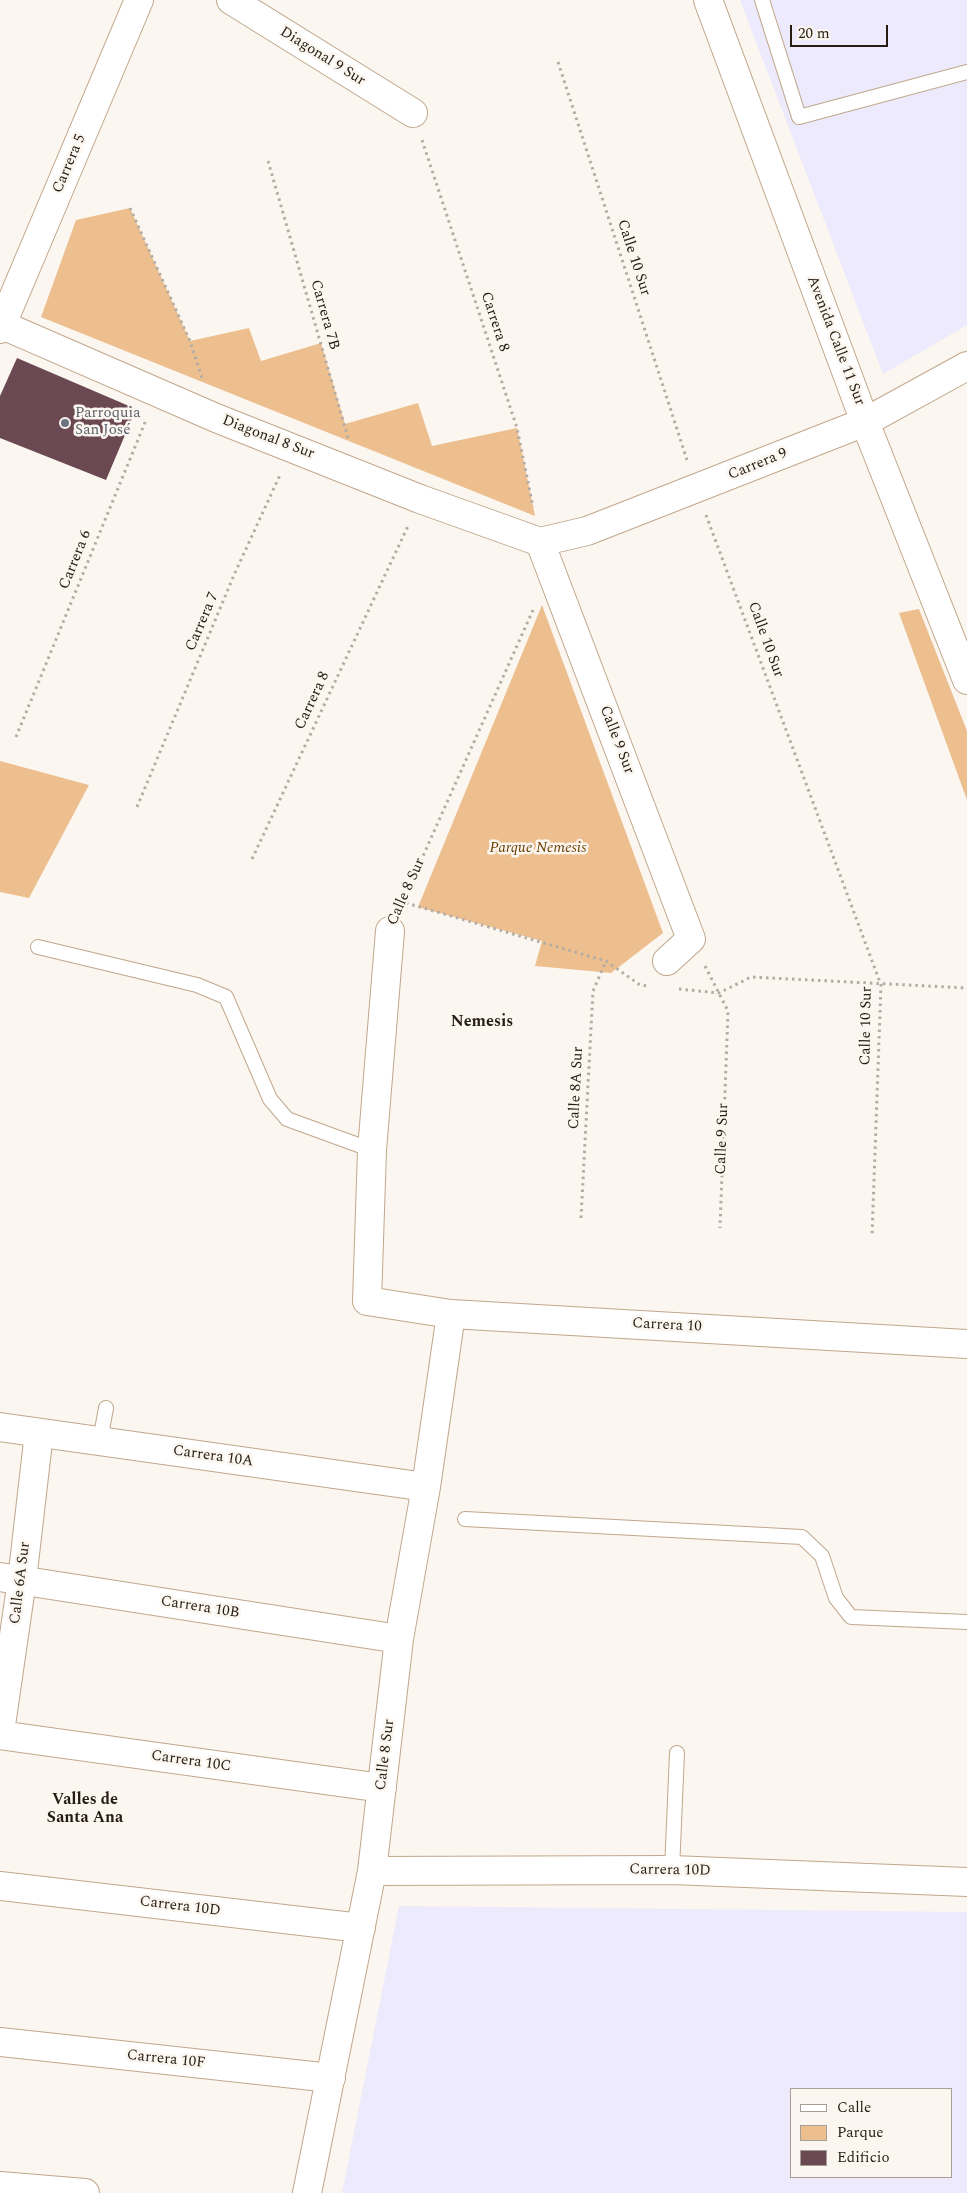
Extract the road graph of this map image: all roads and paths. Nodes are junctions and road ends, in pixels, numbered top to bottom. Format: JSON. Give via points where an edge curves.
{"nodes":[{"id":1,"x":139,"y":0,"type":"edge"},
{"id":2,"x":231,"y":0,"type":"edge"},
{"id":3,"x":708,"y":0,"type":"edge"},
{"id":4,"x":762,"y":0,"type":"edge"},
{"id":5,"x":558,"y":62,"type":"dead end"},
{"id":6,"x":967,"y":72,"type":"edge"},
{"id":7,"x":413,"y":113,"type":"joint"},
{"id":8,"x":268,"y":161,"type":"dead end"},
{"id":9,"x":130,"y":208,"type":"dead end"},
{"id":10,"x":1,"y":326,"type":"edge"},
{"id":11,"x":967,"y":366,"type":"edge"},
{"id":12,"x":158,"y":391,"type":"junction"},
{"id":13,"x":216,"y":418,"type":"junction"},
{"id":14,"x":866,"y":422,"type":"junction"},
{"id":15,"x":293,"y":447,"type":"junction"},
{"id":16,"x":359,"y":474,"type":"junction"},
{"id":17,"x":697,"y":489,"type":"junction"},
{"id":18,"x":420,"y":499,"type":"junction"},
{"id":19,"x":540,"y":542,"type":"junction"},
{"id":20,"x":552,"y":569,"type":"junction"},
{"id":21,"x":967,"y":680,"type":"edge"},
{"id":22,"x":16,"y":737,"type":"dead end"},
{"id":23,"x":137,"y":807,"type":"dead end"},
{"id":24,"x":252,"y":859,"type":"dead end"},
{"id":25,"x":390,"y":931,"type":"joint"},
{"id":26,"x":691,"y":938,"type":"junction"},
{"id":27,"x":38,"y":947,"type":"dead end"},
{"id":28,"x":606,"y":961,"type":"dead end"},
{"id":29,"x":667,"y":961,"type":"dead end"},
{"id":30,"x":372,"y":1150,"type":"junction"},
{"id":31,"x":581,"y":1218,"type":"dead end"},
{"id":32,"x":720,"y":1228,"type":"dead end"},
{"id":33,"x":872,"y":1236,"type":"dead end"},
{"id":34,"x":367,"y":1301,"type":"joint"},
{"id":35,"x":451,"y":1314,"type":"junction"},
{"id":36,"x":967,"y":1344,"type":"edge"},
{"id":37,"x":106,"y":1408,"type":"dead end"},
{"id":38,"x":0,"y":1427,"type":"edge"},
{"id":39,"x":38,"y":1433,"type":"junction"},
{"id":40,"x":100,"y":1441,"type":"junction"},
{"id":41,"x":426,"y":1487,"type":"junction"},
{"id":42,"x":465,"y":1519,"type":"dead end"},
{"id":43,"x":11,"y":1578,"type":"edge"},
{"id":44,"x":967,"y":1622,"type":"edge"},
{"id":45,"x":399,"y":1639,"type":"junction"},
{"id":46,"x":0,"y":1733,"type":"edge"},
{"id":47,"x":676,"y":1753,"type":"dead end"},
{"id":48,"x":382,"y":1788,"type":"junction"},
{"id":49,"x":672,"y":1870,"type":"junction"},
{"id":50,"x":372,"y":1871,"type":"junction"},
{"id":51,"x":967,"y":1882,"type":"edge"},
{"id":52,"x":0,"y":1886,"type":"edge"},
{"id":53,"x":361,"y":1928,"type":"junction"},
{"id":54,"x":0,"y":2042,"type":"edge"},
{"id":55,"x":331,"y":2078,"type":"junction"},
{"id":56,"x":0,"y":2186,"type":"edge"},
{"id":57,"x":85,"y":2193,"type":"edge"},
{"id":58,"x":307,"y":2193,"type":"edge"}],
"edges":[{"from":1,"to":10,"type":"street","name":"Carrera 5"},
{"from":2,"to":7,"type":"street","name":"Diagonal 9 Sur"},
{"from":3,"to":14,"type":"street","name":"Avenida Calle 11 Sur"},
{"from":4,"to":6,"type":"lane","via":[[799,117]]},
{"from":5,"to":17,"type":"path","name":"Calle 10 Sur"},
{"from":7,"to":19,"type":"path","name":"Carrera 8","via":[[517,428]]},
{"from":8,"to":16,"type":"path","name":"Carrera 7B"},
{"from":9,"to":13,"type":"path","via":[[190,341]]},
{"from":10,"to":12,"type":"street","name":"Diagonal 8 Sur"},
{"from":11,"to":14,"type":"street","name":"Carrera 9"},
{"from":12,"to":13,"type":"street","name":"Diagonal 8 Sur"},
{"from":12,"to":22,"type":"path","name":"Carrera 6"},
{"from":13,"to":15,"type":"street","name":"Diagonal 8 Sur"},
{"from":14,"to":17,"type":"street","name":"Carrera 9"},
{"from":14,"to":21,"type":"street","name":"Avenida Calle 11 Sur"},
{"from":15,"to":16,"type":"street","name":"Diagonal 8 Sur"},
{"from":15,"to":23,"type":"path","name":"Carrera 7","via":[[234,575]]},
{"from":16,"to":18,"type":"street","name":"Diagonal 8 Sur"},
{"from":17,"to":19,"type":"street","name":"Carrera 9","via":[[588,531]]},
{"from":17,"to":33,"type":"path","name":"Calle 10 Sur","via":[[881,985]]},
{"from":18,"to":19,"type":"street","name":"Diagonal 8 Sur"},
{"from":18,"to":24,"type":"path","name":"Carrera 8"},
{"from":19,"to":20,"type":"street","name":"Calle 9 Sur"},
{"from":20,"to":25,"type":"path","name":"Calle 8 Sur"},
{"from":20,"to":26,"type":"street","name":"Calle 9 Sur"},
{"from":25,"to":30,"type":"street","name":"Calle 8 Sur"},
{"from":26,"to":29,"type":"street"},
{"from":26,"to":32,"type":"path","name":"Calle 9 Sur","via":[[728,1011]]},
{"from":27,"to":30,"type":"lane","via":[[197,985],[226,997],[270,1099],[287,1120]]},
{"from":28,"to":31,"type":"path","name":"Calle 8A Sur","via":[[593,991]]},
{"from":30,"to":34,"type":"street","name":"Calle 8 Sur"},
{"from":34,"to":35,"type":"street","name":"Carrera 10"},
{"from":35,"to":36,"type":"street","name":"Carrera 10"},
{"from":35,"to":41,"type":"street","name":"Calle 8 Sur"},
{"from":37,"to":40,"type":"lane"},
{"from":38,"to":39,"type":"street","name":"Carrera 10A"},
{"from":39,"to":40,"type":"street","name":"Carrera 10A"},
{"from":39,"to":43,"type":"street","name":"Calle 6A Sur"},
{"from":40,"to":41,"type":"street","name":"Carrera 10A"},
{"from":41,"to":45,"type":"street","name":"Calle 8 Sur"},
{"from":42,"to":44,"type":"lane","via":[[802,1537],[822,1556],[836,1598],[852,1617]]},
{"from":43,"to":45,"type":"street","name":"Carrera 10B"},
{"from":43,"to":46,"type":"street","name":"Calle 6A Sur"},
{"from":45,"to":48,"type":"street","name":"Calle 8 Sur"},
{"from":46,"to":48,"type":"street","name":"Carrera 10C"},
{"from":47,"to":49,"type":"lane"},
{"from":48,"to":50,"type":"street","name":"Calle 8 Sur"},
{"from":49,"to":50,"type":"street","name":"Carrera 10D"},
{"from":49,"to":51,"type":"street","name":"Carrera 10D"},
{"from":50,"to":53,"type":"street","name":"Calle 8 Sur"},
{"from":52,"to":53,"type":"street","name":"Carrera 10D"},
{"from":53,"to":55,"type":"street","name":"Calle 8 Sur"},
{"from":54,"to":55,"type":"street","name":"Carrera 10F"},
{"from":55,"to":58,"type":"street","name":"Calle 8 Sur"},
{"from":56,"to":57,"type":"street"}]}
